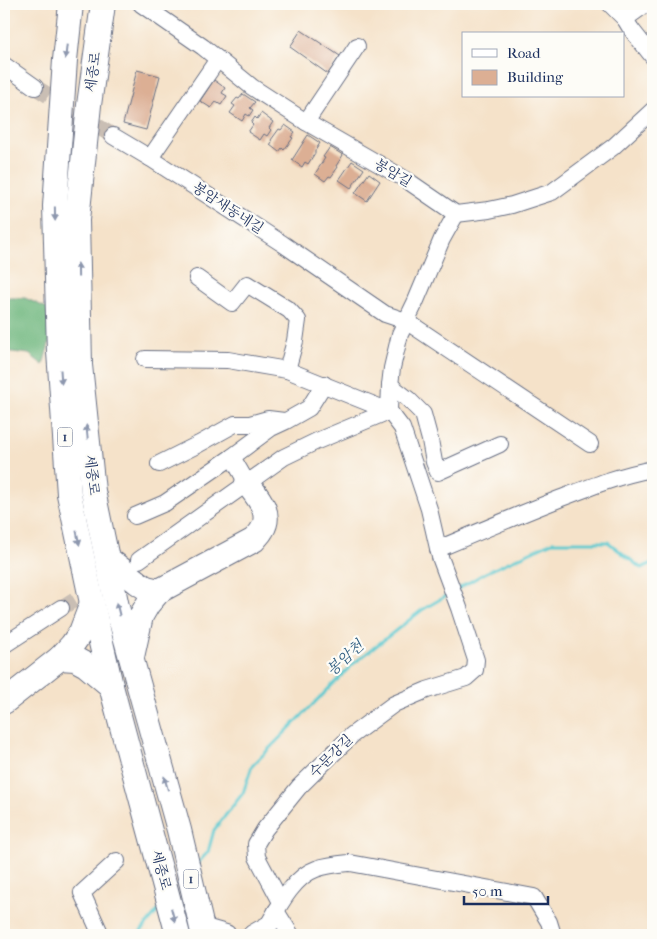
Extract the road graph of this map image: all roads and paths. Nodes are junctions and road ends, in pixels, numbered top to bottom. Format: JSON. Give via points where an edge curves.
{"nodes":[{"id":1,"x":71,"y":4,"type":"edge"},
{"id":2,"x":103,"y":4,"type":"edge"},
{"id":3,"x":141,"y":4,"type":"edge"},
{"id":4,"x":610,"y":4,"type":"edge"},
{"id":5,"x":646,"y":4,"type":"edge"},
{"id":6,"x":626,"y":30,"type":"edge"},
{"id":7,"x":356,"y":46,"type":"dead end"},
{"id":8,"x":653,"y":57,"type":"edge"},
{"id":9,"x":218,"y":59,"type":"junction"},
{"id":10,"x":4,"y":65,"type":"edge"},
{"id":11,"x":35,"y":87,"type":"tunnel mouth"},
{"id":12,"x":653,"y":110,"type":"edge"},
{"id":13,"x":306,"y":122,"type":"junction"},
{"id":14,"x":114,"y":136,"type":"tunnel mouth"},
{"id":15,"x":150,"y":158,"type":"junction"},
{"id":16,"x":456,"y":214,"type":"junction"},
{"id":17,"x":197,"y":278,"type":"dead end"},
{"id":18,"x":406,"y":321,"type":"junction"},
{"id":19,"x":145,"y":359,"type":"dead end"},
{"id":20,"x":288,"y":370,"type":"junction"},
{"id":21,"x":324,"y":384,"type":"junction"},
{"id":22,"x":390,"y":385,"type":"junction"},
{"id":23,"x":389,"y":411,"type":"junction"},
{"id":24,"x":286,"y":421,"type":"junction"},
{"id":25,"x":500,"y":444,"type":"dead end"},
{"id":26,"x":590,"y":444,"type":"dead end"},
{"id":27,"x":232,"y":457,"type":"junction"},
{"id":28,"x":159,"y":464,"type":"dead end"},
{"id":29,"x":653,"y":469,"type":"edge"},
{"id":30,"x":248,"y":483,"type":"junction"},
{"id":31,"x":135,"y":516,"type":"dead end"},
{"id":32,"x":439,"y":553,"type":"junction"},
{"id":33,"x":107,"y":558,"type":"junction"},
{"id":34,"x":140,"y":560,"type":"dead end"},
{"id":35,"x":159,"y":591,"type":"junction"},
{"id":36,"x":92,"y":603,"type":"junction"},
{"id":37,"x":61,"y":608,"type":"tunnel mouth"},
{"id":38,"x":4,"y":645,"type":"edge"},
{"id":39,"x":60,"y":658,"type":"junction"},
{"id":40,"x":131,"y":658,"type":"junction"},
{"id":41,"x":111,"y":686,"type":"junction"},
{"id":42,"x":4,"y":702,"type":"edge"},
{"id":43,"x":117,"y":862,"type":"dead end"},
{"id":44,"x":268,"y":922,"type":"edge"},
{"id":45,"x":203,"y":932,"type":"edge"},
{"id":46,"x":101,"y":935,"type":"edge"},
{"id":47,"x":178,"y":935,"type":"edge"},
{"id":48,"x":226,"y":935,"type":"edge"},
{"id":49,"x":291,"y":935,"type":"edge"},
{"id":50,"x":553,"y":935,"type":"edge"}],
"edges":[{"from":1,"to":36,"type":"highway","name":"세종로","number":"1","one_way":true,"via":[[55,206],[59,352],[69,494]]},
{"from":33,"to":2,"type":"highway","name":"세종로","number":"1","one_way":true,"via":[[94,491],[80,365],[77,220]]},
{"from":3,"to":9,"type":"street","name":"봉암길"},
{"from":4,"to":6,"type":"street"},
{"from":5,"to":6,"type":"street"},
{"from":6,"to":8,"type":"street"},
{"from":7,"to":13,"type":"street"},
{"from":9,"to":13,"type":"street","name":"봉암길","via":[[252,87]]},
{"from":9,"to":15,"type":"street"},
{"from":10,"to":11,"type":"street"},
{"from":12,"to":16,"type":"street","via":[[613,147],[552,192],[512,205]]},
{"from":13,"to":16,"type":"street","name":"봉암길","via":[[405,179]]},
{"from":14,"to":15,"type":"street","name":"봉암새동네길"},
{"from":15,"to":18,"type":"street","name":"봉암새동네길","via":[[385,314]]},
{"from":16,"to":18,"type":"street"},
{"from":17,"to":20,"type":"street","via":[[232,303],[247,284],[294,315],[298,320]]},
{"from":18,"to":22,"type":"street","via":[[400,334]]},
{"from":18,"to":26,"type":"street","name":"봉암새동네길"},
{"from":19,"to":20,"type":"street","via":[[228,360]]},
{"from":20,"to":21,"type":"street"},
{"from":21,"to":23,"type":"street"},
{"from":21,"to":24,"type":"street","via":[[309,408]]},
{"from":22,"to":23,"type":"street"},
{"from":22,"to":25,"type":"street","via":[[423,414],[438,472]]},
{"from":23,"to":30,"type":"street","via":[[284,457]]},
{"from":23,"to":32,"type":"street","via":[[402,428],[429,509]]},
{"from":24,"to":27,"type":"street"},
{"from":24,"to":28,"type":"street","via":[[268,419],[234,424]]},
{"from":27,"to":30,"type":"street"},
{"from":27,"to":31,"type":"street","via":[[165,503]]},
{"from":29,"to":32,"type":"street","via":[[598,484],[506,520]]},
{"from":30,"to":34,"type":"street"},
{"from":30,"to":35,"type":"highway","via":[[263,504],[266,516],[263,529],[254,540]]},
{"from":32,"to":44,"type":"street","name":"수문강길","via":[[476,660],[475,670],[466,678],[394,704],[352,735],[299,787],[256,844]]},
{"from":33,"to":35,"type":"highway","via":[[146,588]]},
{"from":40,"to":33,"type":"highway","name":"세종로","number":"1","one_way":true},
{"from":35,"to":40,"type":"highway","via":[[141,616]]},
{"from":36,"to":39,"type":"highway","via":[[80,632]]},
{"from":36,"to":41,"type":"highway","name":"세종로","number":"1"},
{"from":37,"to":38,"type":"street"},
{"from":39,"to":41,"type":"highway","via":[[86,664]]},
{"from":39,"to":42,"type":"highway"},
{"from":45,"to":40,"type":"highway","name":"세종로","number":"1","one_way":true,"via":[[179,830]]},
{"from":41,"to":47,"type":"highway","name":"세종로","number":"1","one_way":true},
{"from":43,"to":46,"type":"street","via":[[82,893]]},
{"from":44,"to":49,"type":"street","name":"수문강길"},
{"from":44,"to":50,"type":"street","via":[[296,882],[314,869],[350,863],[534,897]]},
{"from":45,"to":48,"type":"main road"}]}
